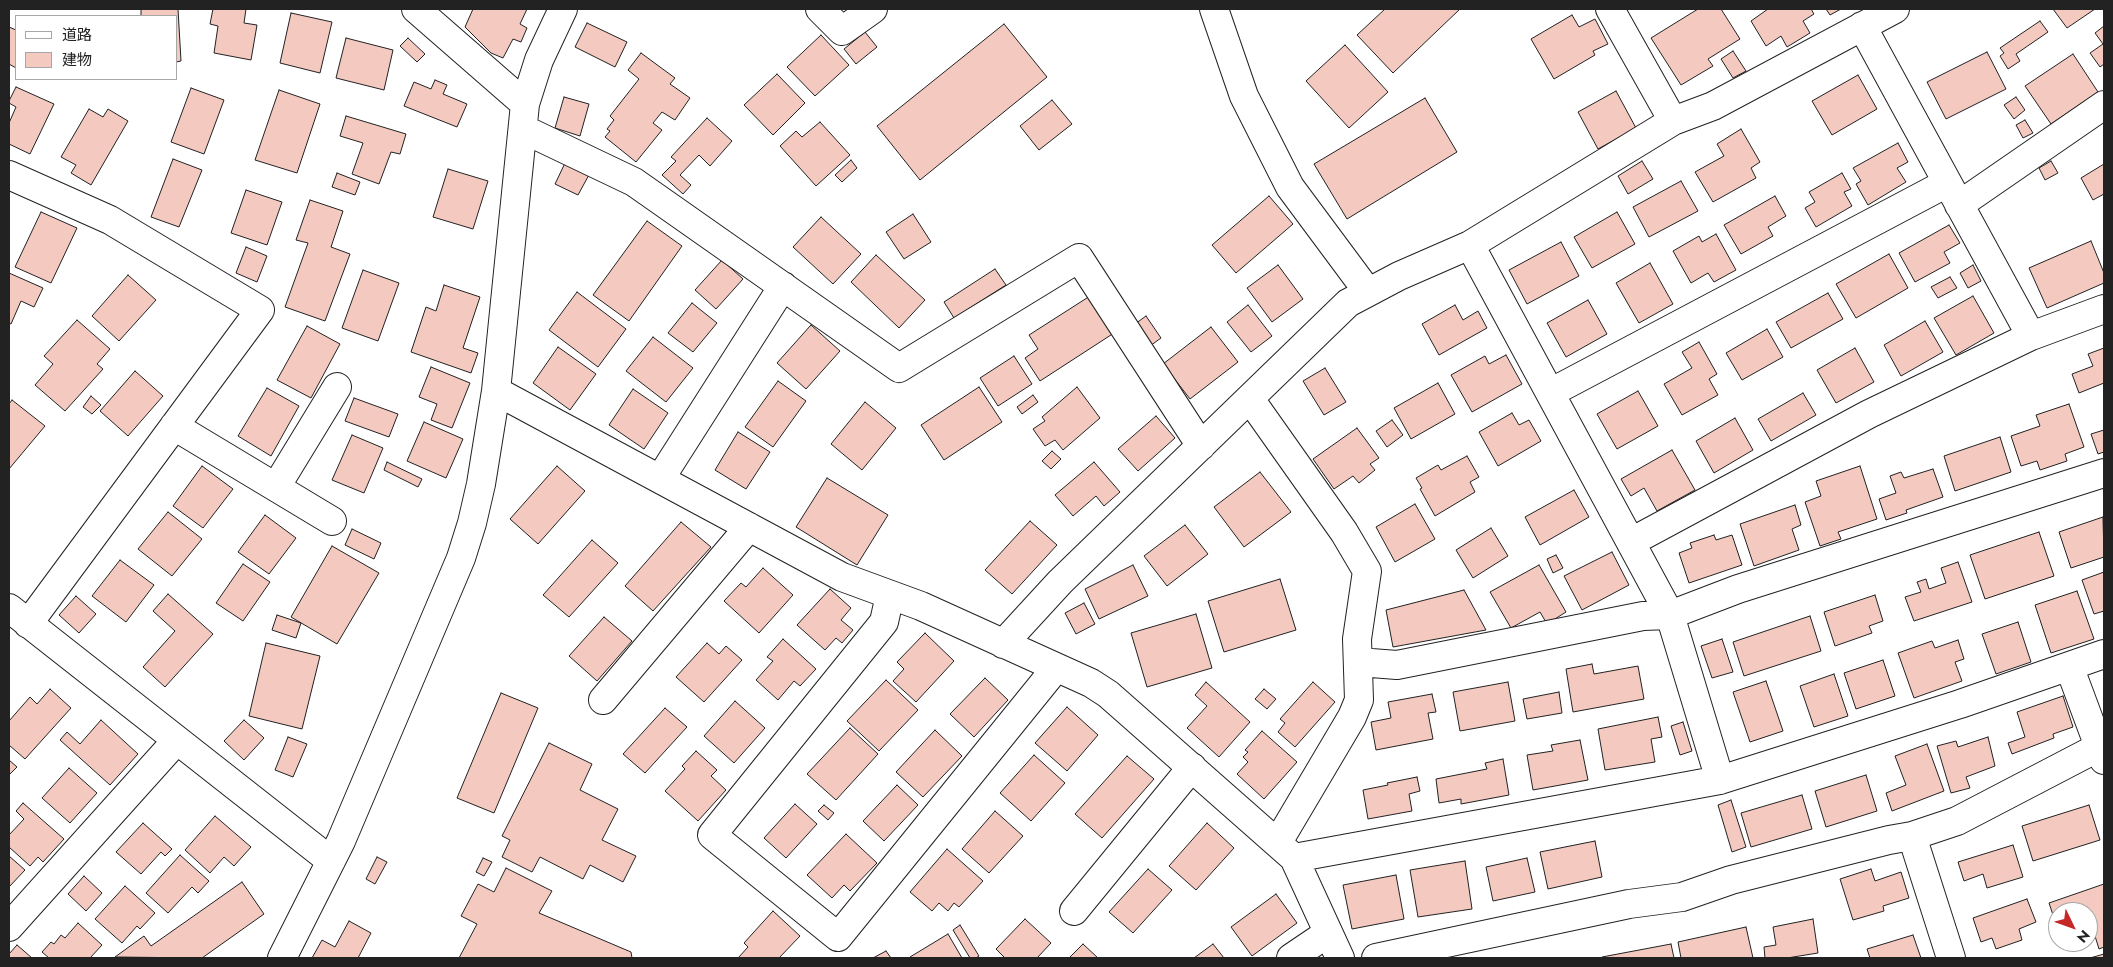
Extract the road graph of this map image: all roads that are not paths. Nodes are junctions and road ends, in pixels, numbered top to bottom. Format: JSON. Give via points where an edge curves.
{"nodes":[{"id":1,"x":416,"y":9,"type":"edge"},
{"id":2,"x":563,"y":9,"type":"edge"},
{"id":3,"x":820,"y":9,"type":"edge"},
{"id":4,"x":872,"y":9,"type":"edge"},
{"id":5,"x":1214,"y":9,"type":"edge"},
{"id":6,"x":1610,"y":9,"type":"edge"},
{"id":7,"x":1895,"y":9,"type":"edge"},
{"id":8,"x":1862,"y":26,"type":"junction"},
{"id":9,"x":2104,"y":105,"type":"edge"},
{"id":10,"x":524,"y":117,"type":"junction"},
{"id":11,"x":1673,"y":120,"type":"junction"},
{"id":12,"x":9,"y":175,"type":"edge"},
{"id":13,"x":1953,"y":194,"type":"junction"},
{"id":14,"x":1470,"y":245,"type":"junction"},
{"id":15,"x":782,"y":286,"type":"junction"},
{"id":16,"x":1368,"y":292,"type":"junction"},
{"id":17,"x":2104,"y":309,"type":"edge"},
{"id":18,"x":2031,"y":336,"type":"junction"},
{"id":19,"x":337,"y":387,"type":"dead end"},
{"id":20,"x":496,"y":391,"type":"junction"},
{"id":21,"x":1550,"y":393,"type":"junction"},
{"id":22,"x":1250,"y":399,"type":"junction"},
{"id":23,"x":174,"y":426,"type":"junction"},
{"id":24,"x":1201,"y":446,"type":"junction"},
{"id":25,"x":2104,"y":473,"type":"edge"},
{"id":26,"x":660,"y":479,"type":"junction"},
{"id":27,"x":276,"y":487,"type":"junction"},
{"id":28,"x":332,"y":521,"type":"dead end"},
{"id":29,"x":749,"y":527,"type":"junction"},
{"id":30,"x":1631,"y":542,"type":"junction"},
{"id":31,"x":890,"y":595,"type":"junction"},
{"id":32,"x":1670,"y":615,"type":"junction"},
{"id":33,"x":19,"y":616,"type":"edge"},
{"id":34,"x":1003,"y":644,"type":"junction"},
{"id":35,"x":2104,"y":654,"type":"edge"},
{"id":36,"x":1358,"y":662,"type":"junction"},
{"id":37,"x":2069,"y":666,"type":"junction"},
{"id":38,"x":1056,"y":668,"type":"junction"},
{"id":39,"x":603,"y":700,"type":"dead end"},
{"id":40,"x":177,"y":740,"type":"junction"},
{"id":41,"x":2102,"y":754,"type":"edge"},
{"id":42,"x":1192,"y":767,"type":"junction"},
{"id":43,"x":1720,"y":780,"type":"junction"},
{"id":44,"x":1912,"y":836,"type":"junction"},
{"id":45,"x":1286,"y":850,"type":"junction"},
{"id":46,"x":331,"y":861,"type":"junction"},
{"id":47,"x":1074,"y":911,"type":"dead end"},
{"id":48,"x":9,"y":927,"type":"edge"},
{"id":49,"x":1328,"y":933,"type":"junction"},
{"id":50,"x":282,"y":958,"type":"edge"},
{"id":51,"x":1291,"y":958,"type":"edge"},
{"id":52,"x":1340,"y":958,"type":"edge"},
{"id":53,"x":1376,"y":958,"type":"edge"},
{"id":54,"x":1951,"y":958,"type":"edge"}],
"edges":[{"from":1,"to":10,"type":"street"},
{"from":2,"to":10,"type":"street","via":[[539,60]]},
{"from":3,"to":4,"type":"street","via":[[842,31]]},
{"from":5,"to":16,"type":"street","via":[[1244,96],[1290,186]]},
{"from":6,"to":11,"type":"street"},
{"from":7,"to":8,"type":"street"},
{"from":8,"to":11,"type":"street","via":[[1713,106]]},
{"from":8,"to":13,"type":"street"},
{"from":9,"to":13,"type":"street"},
{"from":10,"to":15,"type":"street","via":[[634,182]]},
{"from":10,"to":20,"type":"street"},
{"from":11,"to":14,"type":"street"},
{"from":12,"to":23,"type":"street","via":[[110,220],[260,310]]},
{"from":13,"to":18,"type":"street"},
{"from":13,"to":21,"type":"street"},
{"from":14,"to":16,"type":"street"},
{"from":14,"to":21,"type":"street"},
{"from":15,"to":24,"type":"street","via":[[899,368],[1079,258]]},
{"from":15,"to":26,"type":"street"},
{"from":16,"to":22,"type":"street","via":[[1348,302]]},
{"from":17,"to":18,"type":"street"},
{"from":18,"to":30,"type":"street","via":[[1869,414]]},
{"from":19,"to":27,"type":"street"},
{"from":20,"to":26,"type":"street"},
{"from":20,"to":46,"type":"street","via":[[481,484],[461,558]]},
{"from":21,"to":30,"type":"street"},
{"from":22,"to":24,"type":"street"},
{"from":22,"to":36,"type":"street","via":[[1344,532],[1367,571],[1357,639]]},
{"from":23,"to":27,"type":"street"},
{"from":23,"to":33,"type":"street"},
{"from":24,"to":34,"type":"street","via":[[1060,582]]},
{"from":25,"to":32,"type":"street","via":[[1738,589]]},
{"from":26,"to":29,"type":"street"},
{"from":27,"to":28,"type":"street"},
{"from":29,"to":31,"type":"street","via":[[842,577]]},
{"from":29,"to":39,"type":"street"},
{"from":30,"to":32,"type":"street"},
{"from":31,"to":34,"type":"street"},
{"from":31,"to":38,"type":"street","via":[[884,622],[712,835],[838,937]]},
{"from":32,"to":36,"type":"street","via":[[1643,616],[1397,665]]},
{"from":32,"to":43,"type":"street"},
{"from":33,"to":40,"type":"street"},
{"from":34,"to":38,"type":"street"},
{"from":35,"to":37,"type":"street"},
{"from":36,"to":45,"type":"street","via":[[1359,700]]},
{"from":37,"to":41,"type":"street"},
{"from":37,"to":43,"type":"street"},
{"from":38,"to":42,"type":"street","via":[[1108,694]]},
{"from":40,"to":46,"type":"street"},
{"from":40,"to":48,"type":"street"},
{"from":41,"to":44,"type":"street","via":[[1957,821]]},
{"from":42,"to":45,"type":"street"},
{"from":42,"to":47,"type":"street"},
{"from":43,"to":45,"type":"street"},
{"from":44,"to":53,"type":"street","via":[[1731,880],[1682,897],[1629,904]]},
{"from":44,"to":54,"type":"street"},
{"from":45,"to":49,"type":"street"},
{"from":46,"to":50,"type":"street"},
{"from":49,"to":51,"type":"street"},
{"from":49,"to":52,"type":"street"}]}
